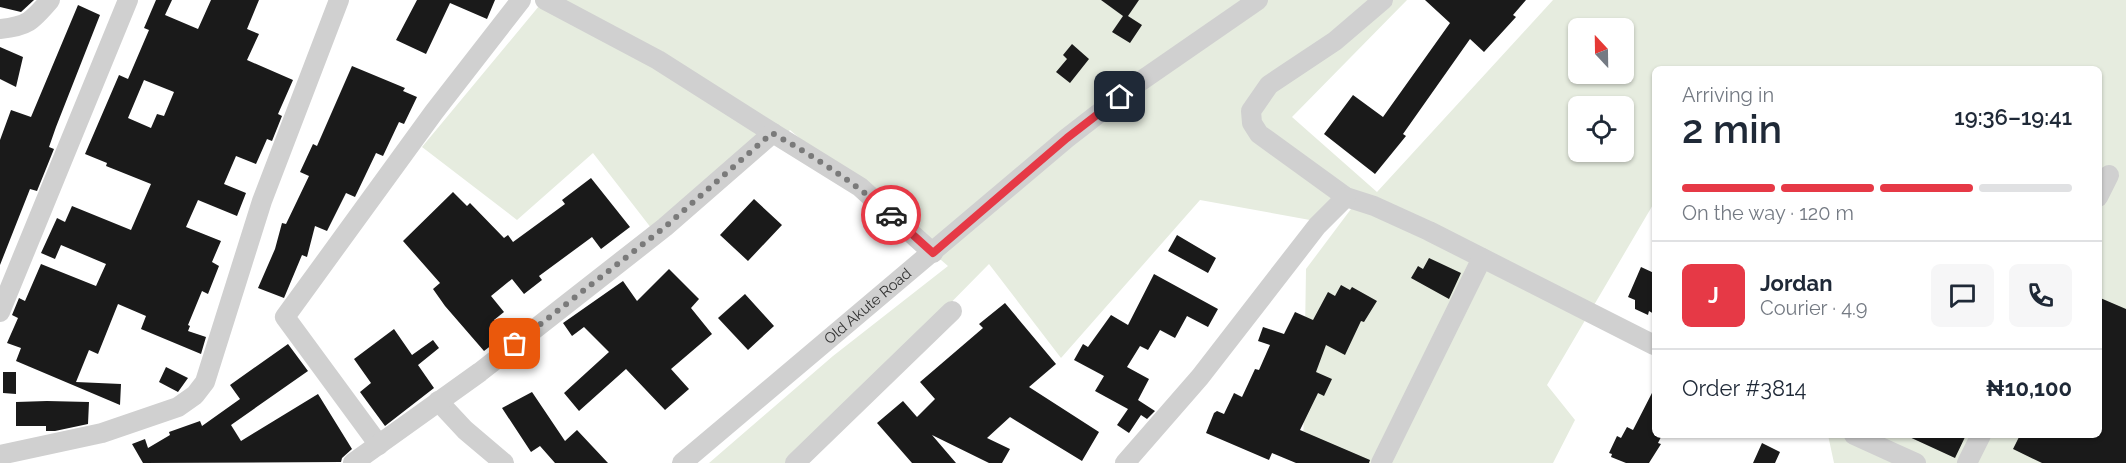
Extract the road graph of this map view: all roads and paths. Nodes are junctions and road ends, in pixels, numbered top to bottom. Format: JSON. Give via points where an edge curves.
{"nodes":[{"id":1,"x":50,"y":0,"type":"edge"},
{"id":2,"x":128,"y":0,"type":"edge"},
{"id":3,"x":339,"y":0,"type":"edge"},
{"id":4,"x":521,"y":0,"type":"edge"},
{"id":5,"x":545,"y":0,"type":"edge"},
{"id":6,"x":1258,"y":0,"type":"edge"},
{"id":7,"x":1383,"y":0,"type":"edge"},
{"id":8,"x":0,"y":29,"type":"edge"},
{"id":9,"x":772,"y":133,"type":"junction"},
{"id":10,"x":2109,"y":175,"type":"dead end"},
{"id":11,"x":2102,"y":189,"type":"edge"},
{"id":12,"x":1346,"y":197,"type":"junction"},
{"id":13,"x":933,"y":253,"type":"junction"},
{"id":14,"x":1482,"y":258,"type":"junction"},
{"id":15,"x":952,"y":311,"type":"dead end"},
{"id":16,"x":0,"y":312,"type":"edge"},
{"id":17,"x":1652,"y":344,"type":"edge"},
{"id":18,"x":438,"y":401,"type":"junction"},
{"id":19,"x":1861,"y":438,"type":"edge"},
{"id":20,"x":1980,"y":438,"type":"edge"},
{"id":21,"x":379,"y":445,"type":"junction"},
{"id":22,"x":0,"y":455,"type":"edge"},
{"id":23,"x":353,"y":463,"type":"edge"},
{"id":24,"x":504,"y":463,"type":"edge"},
{"id":25,"x":682,"y":463,"type":"edge"},
{"id":26,"x":795,"y":463,"type":"edge"},
{"id":27,"x":1125,"y":463,"type":"edge"},
{"id":28,"x":1381,"y":463,"type":"edge"},
{"id":29,"x":1916,"y":463,"type":"edge"},
{"id":30,"x":1967,"y":463,"type":"edge"}],
"edges":[{"from":1,"to":8,"type":"street","via":[[32,21],[21,27]]},
{"from":2,"to":16,"type":"street"},
{"from":3,"to":22,"type":"street","via":[[262,201],[205,382],[178,407],[102,433]]},
{"from":4,"to":21,"type":"street","via":[[285,317]]},
{"from":5,"to":9,"type":"street","via":[[658,60]]},
{"from":6,"to":13,"type":"street","name":"Old Akute Road","via":[[1067,138]]},
{"from":7,"to":12,"type":"street","via":[[1335,41],[1269,85],[1251,111],[1252,123],[1260,134]]},
{"from":9,"to":13,"type":"street","via":[[860,187]]},
{"from":9,"to":18,"type":"street","via":[[665,227]]},
{"from":10,"to":11,"type":"street"},
{"from":12,"to":14,"type":"street","via":[[1374,206]]},
{"from":12,"to":27,"type":"street","via":[[1317,225],[1200,377]]},
{"from":13,"to":25,"type":"street","name":"Old Akute Road"},
{"from":14,"to":17,"type":"street"},
{"from":14,"to":28,"type":"street"},
{"from":15,"to":26,"type":"street"},
{"from":18,"to":21,"type":"street"},
{"from":18,"to":24,"type":"street"},
{"from":19,"to":29,"type":"street"},
{"from":20,"to":30,"type":"street"},
{"from":21,"to":23,"type":"street"}]}
